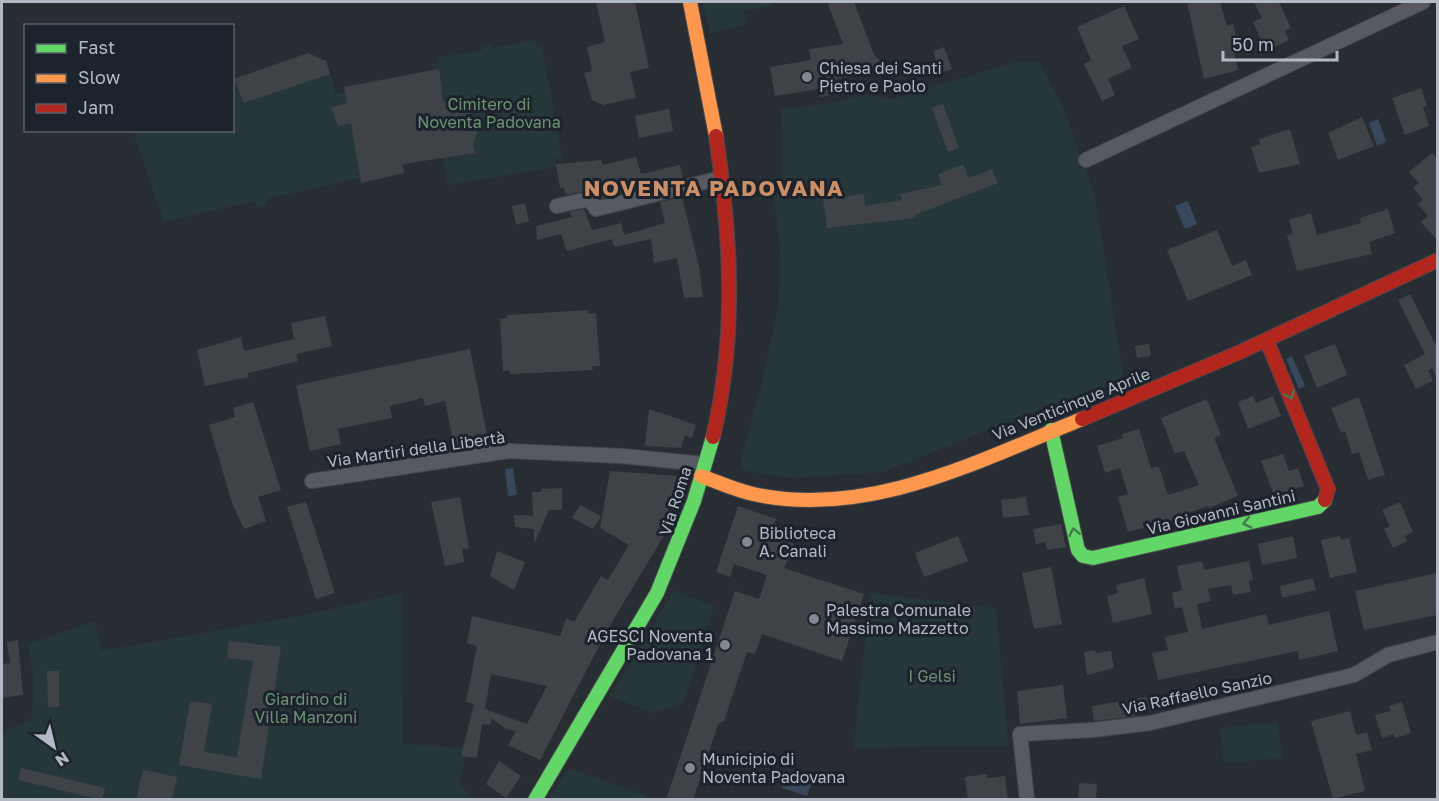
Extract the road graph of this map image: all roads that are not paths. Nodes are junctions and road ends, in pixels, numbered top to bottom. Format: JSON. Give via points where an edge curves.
{"nodes":[{"id":1,"x":690,"y":2,"type":"edge"},
{"id":2,"x":1423,"y":2,"type":"edge"},
{"id":3,"x":1086,"y":160,"type":"dead end"},
{"id":4,"x":721,"y":178,"type":"junction"},
{"id":5,"x":557,"y":206,"type":"dead end"},
{"id":6,"x":1437,"y":260,"type":"edge"},
{"id":7,"x":1268,"y":341,"type":"junction"},
{"id":8,"x":1051,"y":430,"type":"junction"},
{"id":9,"x":703,"y":470,"type":"junction"},
{"id":10,"x":312,"y":481,"type":"dead end"},
{"id":11,"x":1437,"y":642,"type":"edge"},
{"id":12,"x":535,"y":800,"type":"edge"},
{"id":13,"x":1027,"y":800,"type":"edge"}],
"edges":[{"from":1,"to":4,"type":"street","name":"Via Roma"},
{"from":2,"to":3,"type":"street"},
{"from":4,"to":5,"type":"street","via":[[596,209],[589,199]]},
{"from":4,"to":9,"type":"street","name":"Via Roma","via":[[728,354]]},
{"from":6,"to":7,"type":"street","name":"Via Venticinque Aprile"},
{"from":7,"to":8,"type":"street","name":"Via Venticinque Aprile"},
{"from":7,"to":8,"type":"street","name":"Via Giovanni Santini","one_way":true,"via":[[1328,489],[1318,507],[1093,558],[1083,556],[1078,550]]},
{"from":8,"to":9,"type":"street","name":"Via Venticinque Aprile","via":[[903,489],[849,500],[807,501],[754,494]]},
{"from":9,"to":10,"type":"street","name":"Via Martiri della Libertà","via":[[622,456],[508,451]]},
{"from":9,"to":12,"type":"street","name":"Via Roma","via":[[688,524],[663,580]]},
{"from":11,"to":13,"type":"street","name":"Via Raffaello Sanzio","via":[[1388,655],[1354,675],[1150,723],[1020,734]]}]}
